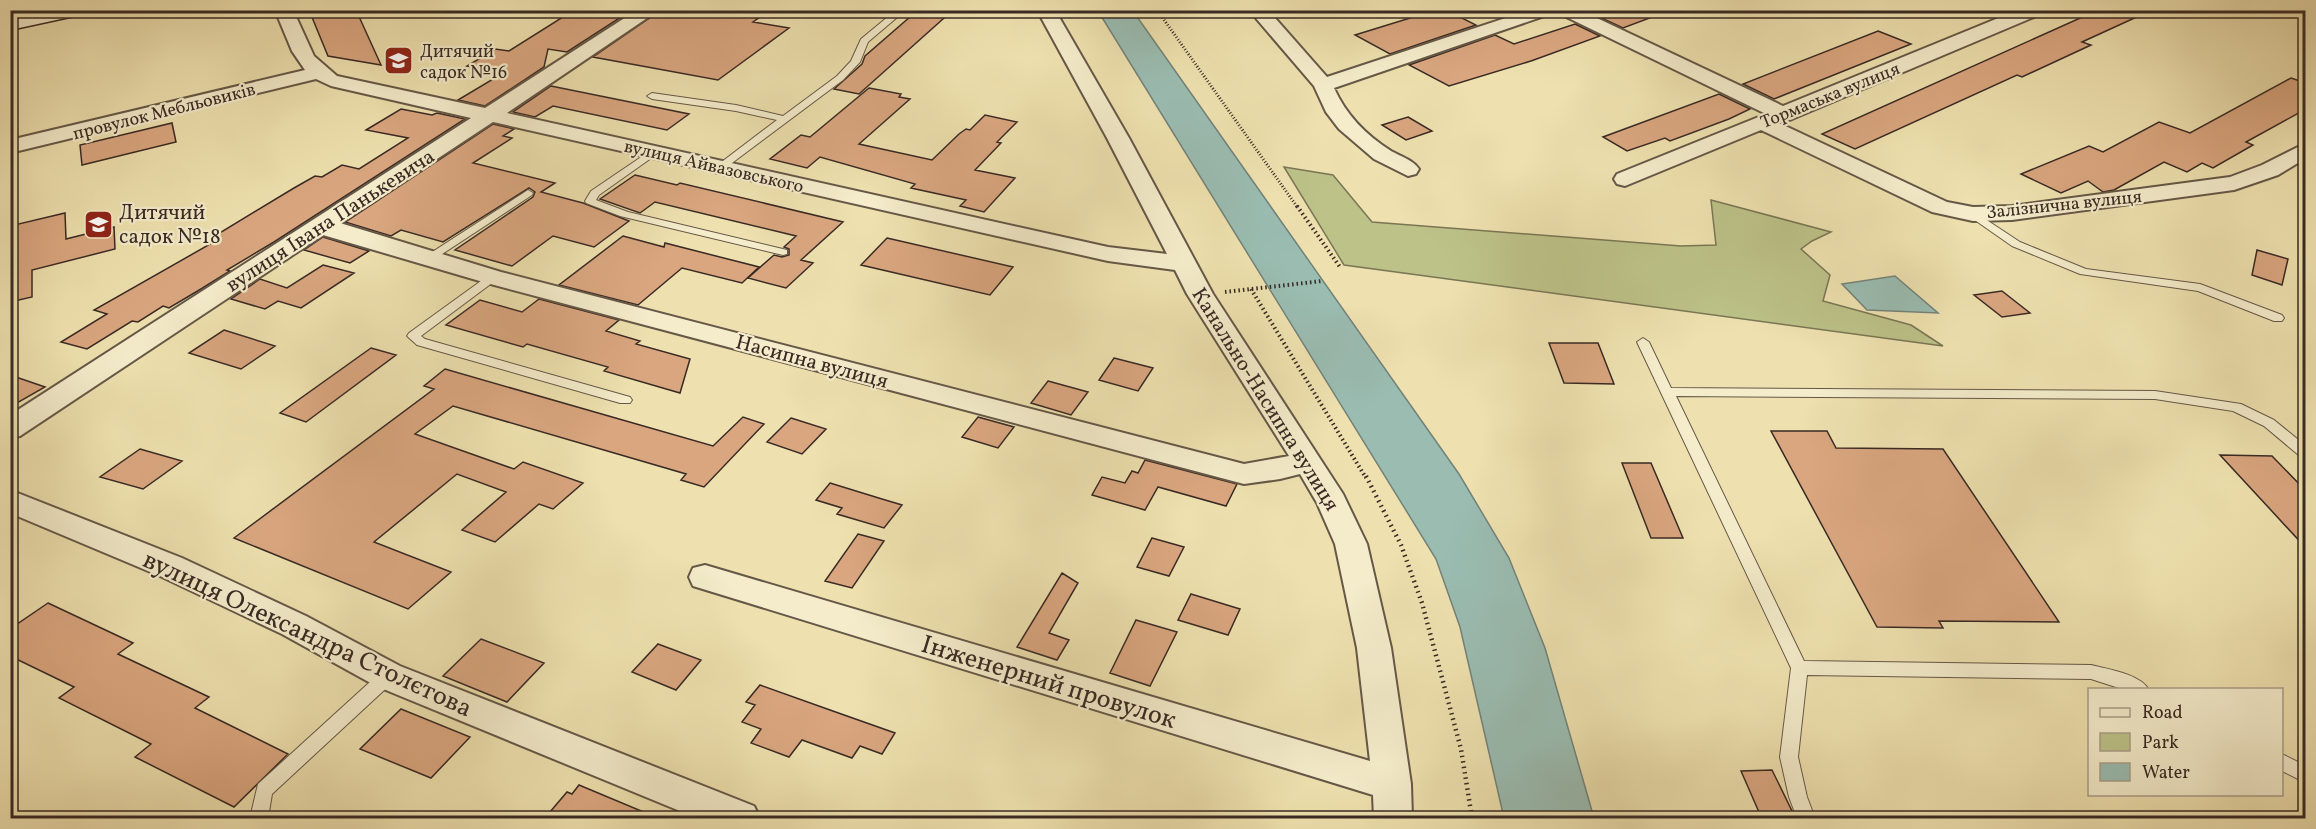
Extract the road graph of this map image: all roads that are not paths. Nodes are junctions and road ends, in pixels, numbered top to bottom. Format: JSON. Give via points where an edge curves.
{"nodes":[{"id":1,"x":77,"y":10,"type":"edge"},
{"id":2,"x":284,"y":10,"type":"edge"},
{"id":3,"x":650,"y":10,"type":"edge"},
{"id":4,"x":876,"y":10,"type":"edge"},
{"id":5,"x":1046,"y":10,"type":"edge"},
{"id":6,"x":1258,"y":10,"type":"edge"},
{"id":7,"x":1549,"y":10,"type":"edge"},
{"id":8,"x":1564,"y":10,"type":"edge"},
{"id":9,"x":2035,"y":10,"type":"edge"},
{"id":10,"x":10,"y":24,"type":"edge"},
{"id":11,"x":317,"y":73,"type":"junction"},
{"id":12,"x":1323,"y":86,"type":"junction"},
{"id":13,"x":652,"y":96,"type":"dead end"},
{"id":14,"x":490,"y":115,"type":"junction"},
{"id":15,"x":1785,"y":115,"type":"junction"},
{"id":16,"x":785,"y":119,"type":"junction"},
{"id":17,"x":1762,"y":123,"type":"junction"},
{"id":18,"x":10,"y":147,"type":"edge"},
{"id":19,"x":2306,"y":150,"type":"edge"},
{"id":20,"x":653,"y":152,"type":"junction"},
{"id":21,"x":720,"y":167,"type":"junction"},
{"id":22,"x":1408,"y":169,"type":"dead end"},
{"id":23,"x":1625,"y":179,"type":"dead end"},
{"id":24,"x":528,"y":193,"type":"dead end"},
{"id":25,"x":1973,"y":214,"type":"junction"},
{"id":26,"x":319,"y":227,"type":"junction"},
{"id":27,"x":783,"y":252,"type":"dead end"},
{"id":28,"x":429,"y":258,"type":"junction"},
{"id":29,"x":1184,"y":264,"type":"junction"},
{"id":30,"x":492,"y":277,"type":"junction"},
{"id":31,"x":2278,"y":318,"type":"dead end"},
{"id":32,"x":1642,"y":342,"type":"dead end"},
{"id":33,"x":1668,"y":392,"type":"junction"},
{"id":34,"x":625,"y":400,"type":"dead end"},
{"id":35,"x":10,"y":429,"type":"edge"},
{"id":36,"x":2306,"y":454,"type":"edge"},
{"id":37,"x":1307,"y":461,"type":"junction"},
{"id":38,"x":10,"y":501,"type":"edge"},
{"id":39,"x":705,"y":578,"type":"dead end"},
{"id":40,"x":1799,"y":668,"type":"junction"},
{"id":41,"x":388,"y":676,"type":"junction"},
{"id":42,"x":2137,"y":688,"type":"edge"},
{"id":43,"x":2283,"y":763,"type":"edge"},
{"id":44,"x":2306,"y":775,"type":"edge"},
{"id":45,"x":1392,"y":784,"type":"junction"},
{"id":46,"x":259,"y":819,"type":"edge"},
{"id":47,"x":740,"y":819,"type":"edge"},
{"id":48,"x":1393,"y":819,"type":"edge"},
{"id":49,"x":1806,"y":819,"type":"edge"}],
"edges":[{"from":1,"to":10,"type":"main road"},
{"from":2,"to":11,"type":"street","via":[[297,45]]},
{"from":3,"to":14,"type":"street","name":"вулиця Івана Панькевича"},
{"from":4,"to":16,"type":"lane","via":[[897,14],[864,41],[855,62],[840,78]]},
{"from":5,"to":29,"type":"street","name":"Канально-Насипна вулиця"},
{"from":6,"to":12,"type":"street"},
{"from":7,"to":12,"type":"street"},
{"from":8,"to":15,"type":"street"},
{"from":9,"to":15,"type":"street","name":"Тормаська вулиця"},
{"from":11,"to":14,"type":"street","name":"вулиця Айвазовського","via":[[331,80]]},
{"from":11,"to":18,"type":"street","name":"провулок Мебльовиків"},
{"from":12,"to":22,"type":"street","via":[[1341,120],[1383,157]]},
{"from":13,"to":16,"type":"lane"},
{"from":14,"to":20,"type":"street","name":"вулиця Айвазовського"},
{"from":14,"to":26,"type":"street","name":"вулиця Івана Панькевича"},
{"from":15,"to":17,"type":"street","name":"Тормаська вулиця"},
{"from":16,"to":21,"type":"lane"},
{"from":17,"to":23,"type":"street","name":"Тормаська вулиця"},
{"from":17,"to":25,"type":"street","name":"Залізнична вулиця","via":[[1940,207]]},
{"from":19,"to":25,"type":"street","name":"Залізнична вулиця","via":[[2235,183],[2012,213]]},
{"from":20,"to":21,"type":"street","name":"вулиця Айвазовського"},
{"from":20,"to":27,"type":"lane","via":[[595,193],[590,201],[624,214]]},
{"from":21,"to":29,"type":"street","name":"вулиця Айвазовського","via":[[1108,254]]},
{"from":24,"to":28,"type":"lane"},
{"from":25,"to":31,"type":"lane","via":[[2016,244],[2084,272],[2200,288]]},
{"from":26,"to":28,"type":"street","name":"Насипна вулиця"},
{"from":26,"to":35,"type":"street","name":"вулиця Івана Панькевича"},
{"from":28,"to":30,"type":"street","name":"Насипна вулиця"},
{"from":29,"to":37,"type":"street","name":"Канально-Насипна вулиця"},
{"from":30,"to":34,"type":"lane","via":[[413,336],[421,342]]},
{"from":30,"to":37,"type":"street","name":"Насипна вулиця","via":[[1244,474]]},
{"from":32,"to":33,"type":"lane"},
{"from":33,"to":36,"type":"lane","via":[[2155,395],[2236,407],[2269,423]]},
{"from":33,"to":40,"type":"lane"},
{"from":37,"to":45,"type":"street","name":"Канально-Насипна вулиця","via":[[1332,501],[1351,544],[1374,648]]},
{"from":38,"to":41,"type":"street","name":"вулиця Олександра Столєтова","via":[[171,567],[294,625]]},
{"from":39,"to":45,"type":"street","name":"Інженерний провулок"},
{"from":40,"to":42,"type":"lane","via":[[2091,672]]},
{"from":40,"to":49,"type":"lane","via":[[1789,757]]},
{"from":41,"to":46,"type":"lane","via":[[264,790]]},
{"from":41,"to":47,"type":"street","name":"вулиця Олександра Столєтова"},
{"from":43,"to":44,"type":"lane"},
{"from":45,"to":48,"type":"street","name":"Канально-Насипна вулиця"}]}
